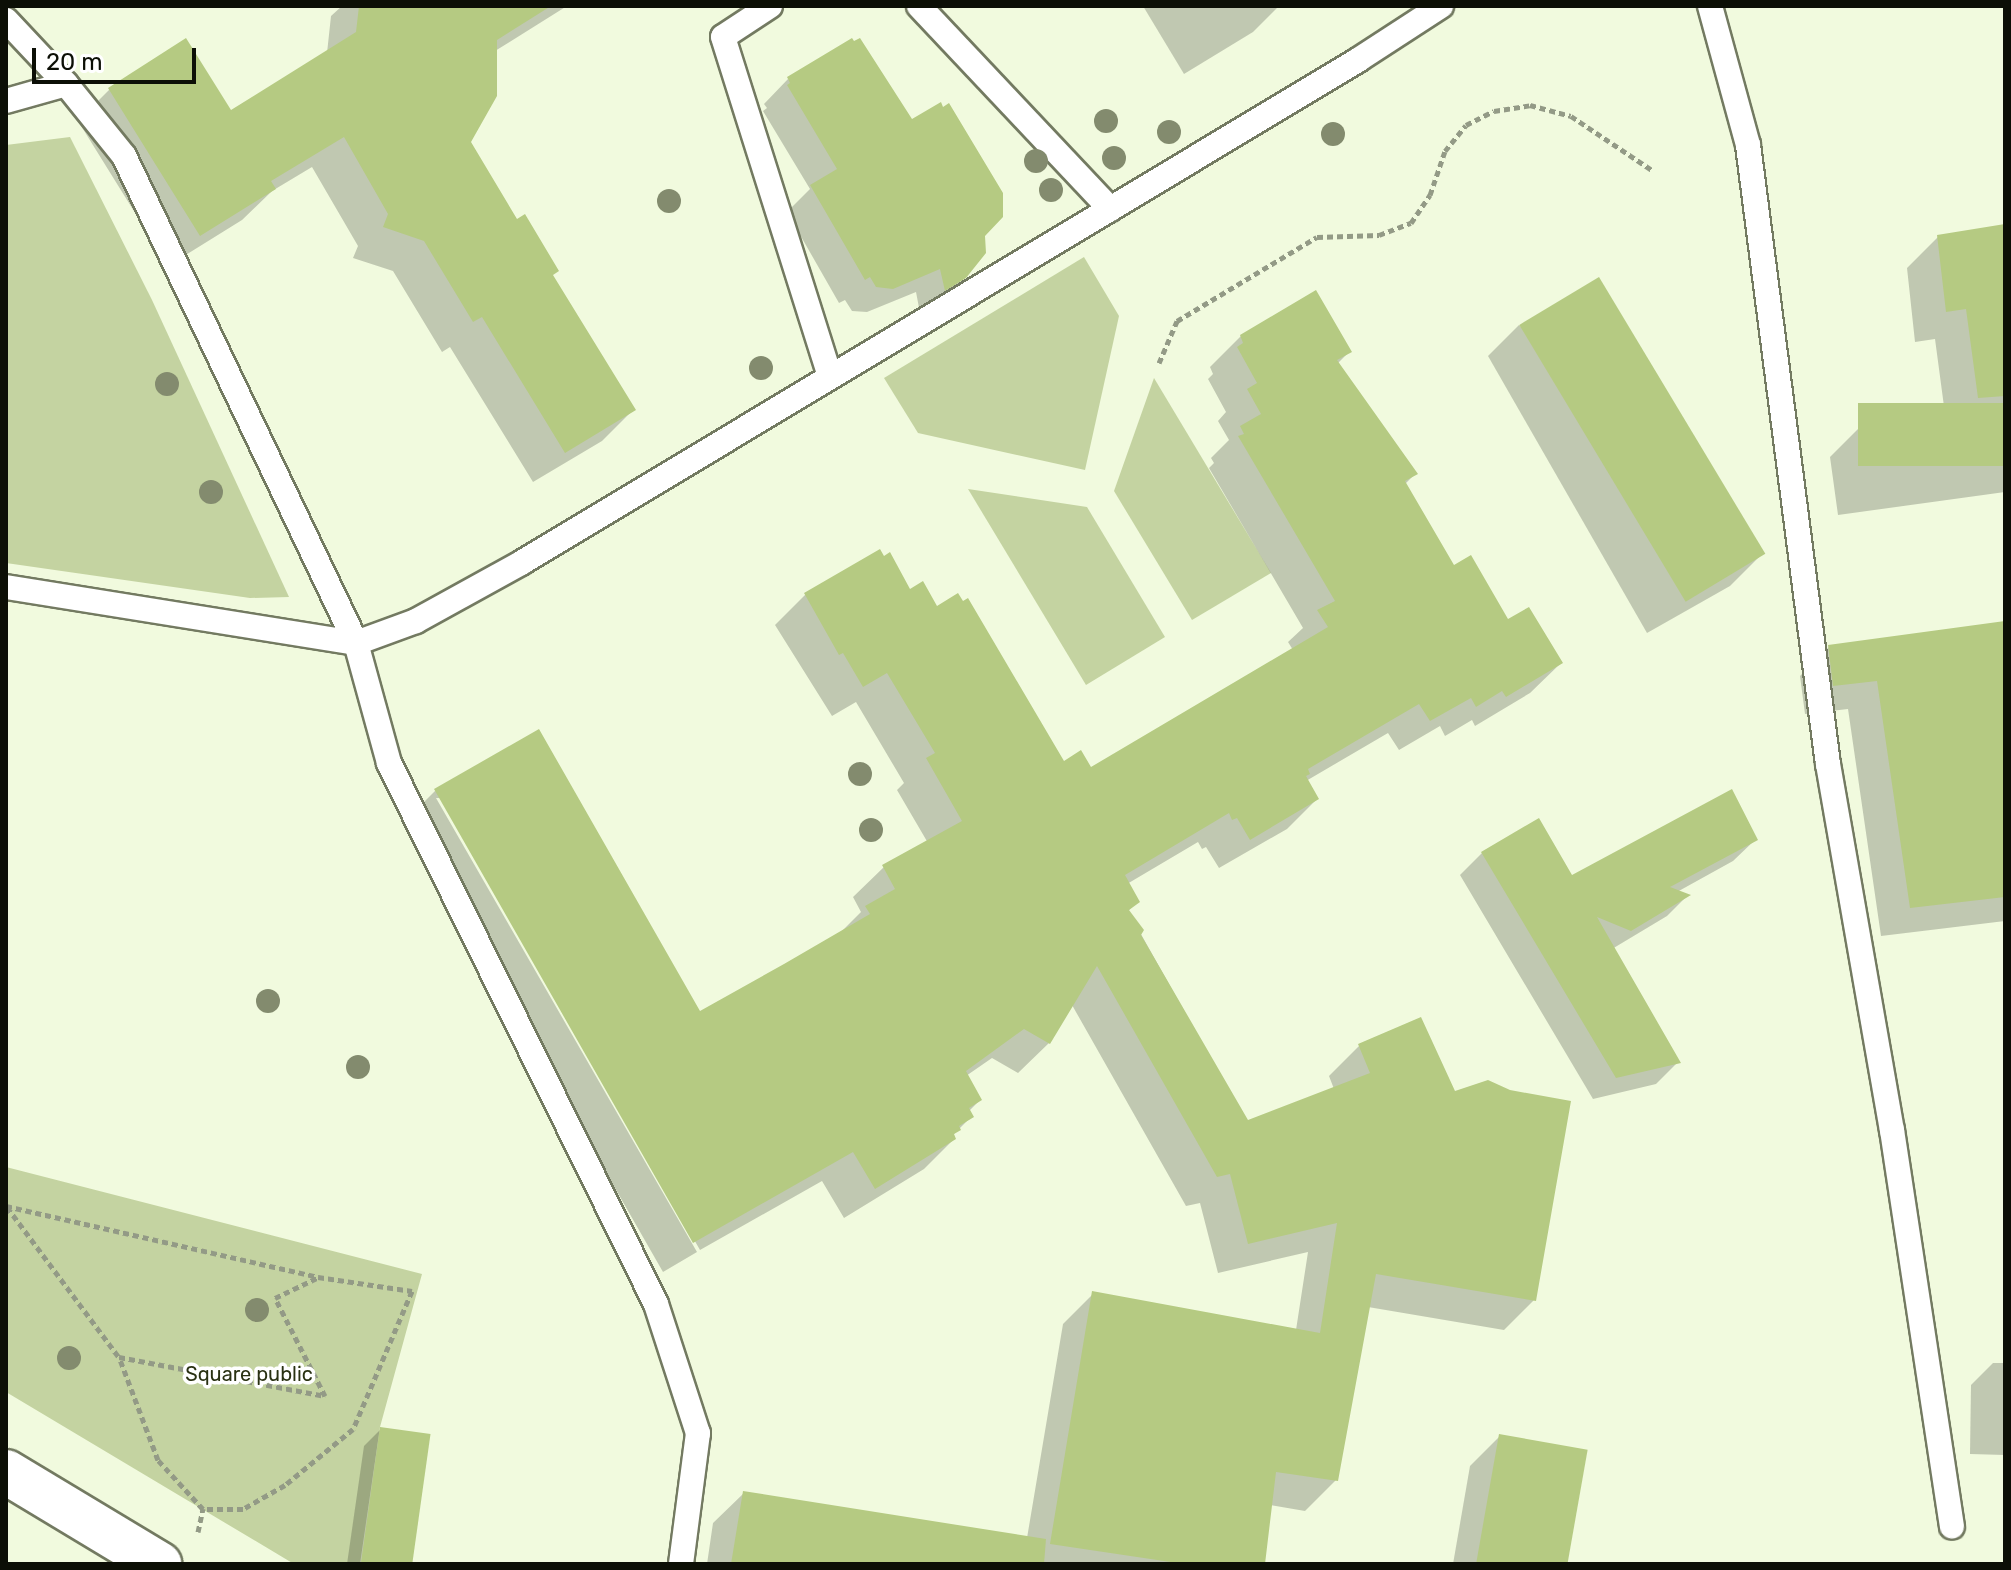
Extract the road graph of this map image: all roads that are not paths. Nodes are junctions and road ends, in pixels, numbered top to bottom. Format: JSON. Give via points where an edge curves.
{"nodes":[{"id":1,"x":770,"y":6,"type":"edge"},
{"id":2,"x":919,"y":6,"type":"edge"},
{"id":3,"x":1441,"y":6,"type":"edge"},
{"id":4,"x":1710,"y":6,"type":"edge"},
{"id":5,"x":6,"y":20,"type":"edge"},
{"id":6,"x":66,"y":84,"type":"junction"},
{"id":7,"x":6,"y":101,"type":"edge"},
{"id":8,"x":1110,"y":209,"type":"junction"},
{"id":9,"x":830,"y":377,"type":"junction"},
{"id":10,"x":6,"y":587,"type":"edge"},
{"id":11,"x":356,"y":643,"type":"junction"},
{"id":12,"x":6,"y":1472,"type":"edge"},
{"id":13,"x":1952,"y":1526,"type":"dead end"},
{"id":14,"x":159,"y":1564,"type":"edge"},
{"id":15,"x":681,"y":1564,"type":"edge"}],
"edges":[{"from":1,"to":9,"type":"lane","via":[[723,37]]},
{"from":2,"to":8,"type":"lane"},
{"from":3,"to":8,"type":"lane"},
{"from":4,"to":13,"type":"lane","via":[[1748,145],[1828,764]]},
{"from":5,"to":6,"type":"lane"},
{"from":6,"to":7,"type":"lane"},
{"from":6,"to":11,"type":"lane","via":[[124,156]]},
{"from":8,"to":9,"type":"lane"},
{"from":9,"to":11,"type":"lane","via":[[521,563],[416,621]]},
{"from":10,"to":11,"type":"lane"},
{"from":11,"to":15,"type":"lane","via":[[389,763],[656,1304],[698,1433]]},
{"from":12,"to":14,"type":"street"}]}
